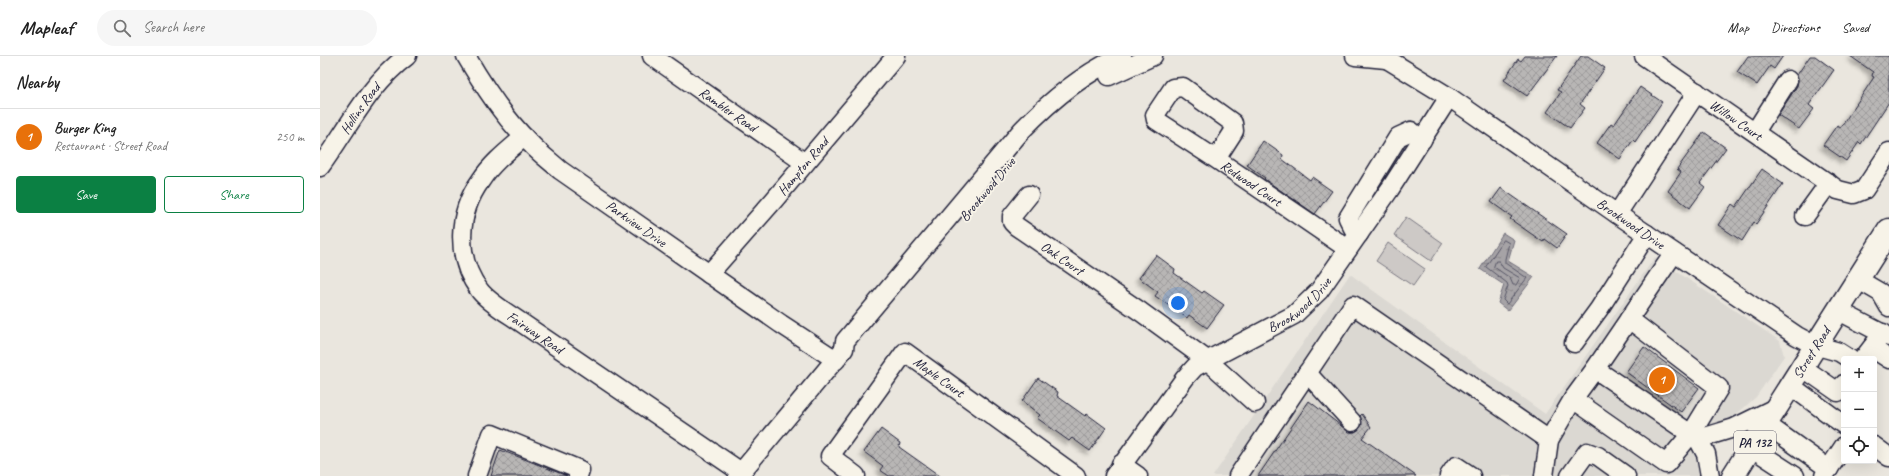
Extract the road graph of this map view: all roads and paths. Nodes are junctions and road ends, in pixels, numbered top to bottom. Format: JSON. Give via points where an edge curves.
{"nodes":[{"id":1,"x":407,"y":56,"type":"edge"},
{"id":2,"x":466,"y":56,"type":"edge"},
{"id":3,"x":896,"y":56,"type":"edge"},
{"id":4,"x":1122,"y":56,"type":"edge"},
{"id":5,"x":1153,"y":56,"type":"edge"},
{"id":6,"x":1355,"y":56,"type":"edge"},
{"id":7,"x":1644,"y":56,"type":"edge"},
{"id":8,"x":656,"y":57,"type":"edge"},
{"id":9,"x":1384,"y":58,"type":"edge"},
{"id":10,"x":1788,"y":80,"type":"dead end"},
{"id":11,"x":1697,"y":92,"type":"junction"},
{"id":12,"x":1449,"y":97,"type":"junction"},
{"id":13,"x":1755,"y":132,"type":"junction"},
{"id":14,"x":524,"y":137,"type":"junction"},
{"id":15,"x":1889,"y":152,"type":"edge"},
{"id":16,"x":1216,"y":159,"type":"junction"},
{"id":17,"x":805,"y":163,"type":"junction"},
{"id":18,"x":320,"y":167,"type":"edge"},
{"id":19,"x":1829,"y":183,"type":"junction"},
{"id":20,"x":1028,"y":195,"type":"dead end"},
{"id":21,"x":1617,"y":214,"type":"junction"},
{"id":22,"x":1805,"y":216,"type":"dead end"},
{"id":23,"x":1647,"y":234,"type":"junction"},
{"id":24,"x":1888,"y":234,"type":"edge"},
{"id":25,"x":1348,"y":249,"type":"junction"},
{"id":26,"x":1674,"y":253,"type":"junction"},
{"id":27,"x":709,"y":274,"type":"junction"},
{"id":28,"x":1857,"y":279,"type":"junction"},
{"id":29,"x":1886,"y":293,"type":"edge"},
{"id":30,"x":1837,"y":310,"type":"junction"},
{"id":31,"x":1629,"y":319,"type":"junction"},
{"id":32,"x":1886,"y":335,"type":"edge"},
{"id":33,"x":1574,"y":343,"type":"dead end"},
{"id":34,"x":1814,"y":345,"type":"junction"},
{"id":35,"x":1868,"y":353,"type":"edge"},
{"id":36,"x":840,"y":354,"type":"junction"},
{"id":37,"x":1845,"y":356,"type":"edge"},
{"id":38,"x":1207,"y":360,"type":"junction"},
{"id":39,"x":1889,"y":360,"type":"edge"},
{"id":40,"x":1802,"y":367,"type":"junction"},
{"id":41,"x":1595,"y":369,"type":"junction"},
{"id":42,"x":1307,"y":373,"type":"junction"},
{"id":43,"x":1791,"y":386,"type":"junction"},
{"id":44,"x":1841,"y":388,"type":"edge"},
{"id":45,"x":1573,"y":399,"type":"junction"},
{"id":46,"x":1255,"y":403,"type":"dead end"},
{"id":47,"x":1772,"y":416,"type":"junction"},
{"id":48,"x":1352,"y":422,"type":"dead end"},
{"id":49,"x":1841,"y":423,"type":"edge"},
{"id":50,"x":1694,"y":436,"type":"junction"},
{"id":51,"x":1549,"y":440,"type":"junction"},
{"id":52,"x":1752,"y":448,"type":"junction"},
{"id":53,"x":1877,"y":448,"type":"edge"},
{"id":54,"x":1841,"y":450,"type":"edge"},
{"id":55,"x":1889,"y":457,"type":"edge"},
{"id":56,"x":1118,"y":470,"type":"edge"},
{"id":57,"x":1826,"y":472,"type":"edge"},
{"id":58,"x":579,"y":473,"type":"edge"},
{"id":59,"x":739,"y":474,"type":"edge"},
{"id":60,"x":477,"y":476,"type":"edge"},
{"id":61,"x":856,"y":476,"type":"edge"},
{"id":62,"x":1076,"y":476,"type":"edge"},
{"id":63,"x":1138,"y":476,"type":"edge"},
{"id":64,"x":1238,"y":476,"type":"edge"},
{"id":65,"x":1449,"y":476,"type":"edge"},
{"id":66,"x":1471,"y":476,"type":"edge"},
{"id":67,"x":1544,"y":476,"type":"edge"},
{"id":68,"x":1570,"y":476,"type":"edge"},
{"id":69,"x":1626,"y":476,"type":"edge"},
{"id":70,"x":1710,"y":476,"type":"edge"},
{"id":71,"x":1733,"y":476,"type":"edge"},
{"id":72,"x":1795,"y":476,"type":"edge"}],
"edges":[{"from":1,"to":18,"type":"street","name":"Hollins Road","via":[[396,64],[367,96]]},
{"from":2,"to":14,"type":"street","name":"Parkview Drive","via":[[480,81]]},
{"from":3,"to":17,"type":"street","name":"Hampton Road"},
{"from":4,"to":36,"type":"street","name":"Brookwood Drive","via":[[1064,90],[1022,130],[845,341]]},
{"from":5,"to":36,"type":"street","name":"Brookwood Drive","via":[[1089,87],[1049,118],[854,347]]},
{"from":6,"to":9,"type":"street","name":"Brookwood Drive"},
{"from":7,"to":11,"type":"street","name":"Willow Court"},
{"from":8,"to":17,"type":"street","name":"Rambler Road"},
{"from":9,"to":12,"type":"street","name":"Brookwood Drive"},
{"from":10,"to":13,"type":"street"},
{"from":11,"to":13,"type":"street","name":"Willow Court"},
{"from":11,"to":21,"type":"street"},
{"from":12,"to":21,"type":"street","name":"Brookwood Drive"},
{"from":12,"to":25,"type":"street","name":"Brookwood Drive"},
{"from":13,"to":19,"type":"street","name":"Willow Court"},
{"from":14,"to":27,"type":"street","name":"Parkview Drive","via":[[560,170]]},
{"from":14,"to":59,"type":"street","name":"Fairway Road","via":[[482,178],[469,200],[461,230],[463,250],[473,280],[481,292],[516,319]]},
{"from":15,"to":19,"type":"street","name":"Willow Court","via":[[1864,190],[1854,194],[1838,190]]},
{"from":16,"to":16,"type":"street","name":"Redwood Court","via":[[1154,118],[1173,88],[1182,87],[1233,123],[1234,131]]},
{"from":16,"to":25,"type":"street","name":"Redwood Court"},
{"from":17,"to":27,"type":"street","name":"Hampton Road"},
{"from":19,"to":22,"type":"street"},
{"from":20,"to":38,"type":"street","name":"Oak Court","via":[[1012,216],[1012,222],[1016,226]]},
{"from":21,"to":23,"type":"street","name":"Brookwood Drive"},
{"from":23,"to":26,"type":"street","name":"Brookwood Drive"},
{"from":23,"to":33,"type":"street"},
{"from":24,"to":28,"type":"main road","name":"Street Road","number":"PA 132"},
{"from":25,"to":38,"type":"street","name":"Brookwood Drive","via":[[1318,291],[1294,315]]},
{"from":26,"to":31,"type":"street"},
{"from":26,"to":34,"type":"street","name":"Brookwood Drive"},
{"from":27,"to":36,"type":"street","name":"Parkview Drive"},
{"from":28,"to":29,"type":"street"},
{"from":28,"to":30,"type":"main road","name":"Street Road","number":"PA 132"},
{"from":30,"to":32,"type":"street"},
{"from":30,"to":34,"type":"main road","name":"Street Road","number":"PA 132"},
{"from":31,"to":41,"type":"street"},
{"from":31,"to":50,"type":"street","via":[[1720,388]]},
{"from":32,"to":35,"type":"street"},
{"from":34,"to":37,"type":"street","name":"Brookwood Drive"},
{"from":34,"to":40,"type":"main road","name":"Street Road","number":"PA 132"},
{"from":35,"to":39,"type":"street"},
{"from":36,"to":59,"type":"street","name":"Brookwood Drive"},
{"from":38,"to":46,"type":"street"},
{"from":38,"to":56,"type":"street","name":"Brookwood Drive","via":[[1185,378]]},
{"from":40,"to":43,"type":"main road","name":"Street Road","number":"PA 132"},
{"from":40,"to":44,"type":"street","via":[[1838,392]]},
{"from":41,"to":45,"type":"street"},
{"from":41,"to":50,"type":"street"},
{"from":42,"to":48,"type":"street"},
{"from":42,"to":51,"type":"street","via":[[1353,305]]},
{"from":42,"to":64,"type":"street"},
{"from":43,"to":47,"type":"main road","name":"Street Road","number":"PA 132"},
{"from":43,"to":49,"type":"street"},
{"from":45,"to":50,"type":"street","via":[[1666,464]]},
{"from":45,"to":51,"type":"street"},
{"from":47,"to":50,"type":"street","via":[[1734,428]]},
{"from":47,"to":52,"type":"main road","name":"Street Road","number":"PA 132"},
{"from":47,"to":57,"type":"street"},
{"from":50,"to":70,"type":"street","via":[[1706,454]]},
{"from":51,"to":67,"type":"street"},
{"from":52,"to":71,"type":"main road","name":"Street Road","number":"PA 132"},
{"from":52,"to":72,"type":"street"},
{"from":53,"to":55,"type":"street"},
{"from":54,"to":57,"type":"street"},
{"from":56,"to":63,"type":"street"},
{"from":58,"to":60,"type":"street","via":[[492,434]]},
{"from":61,"to":62,"type":"street","name":"Maple Court","via":[[830,456],[904,352]]},
{"from":65,"to":66,"type":"street","via":[[1456,466]]},
{"from":68,"to":69,"type":"street","via":[[1587,452],[1598,456]]}]}
